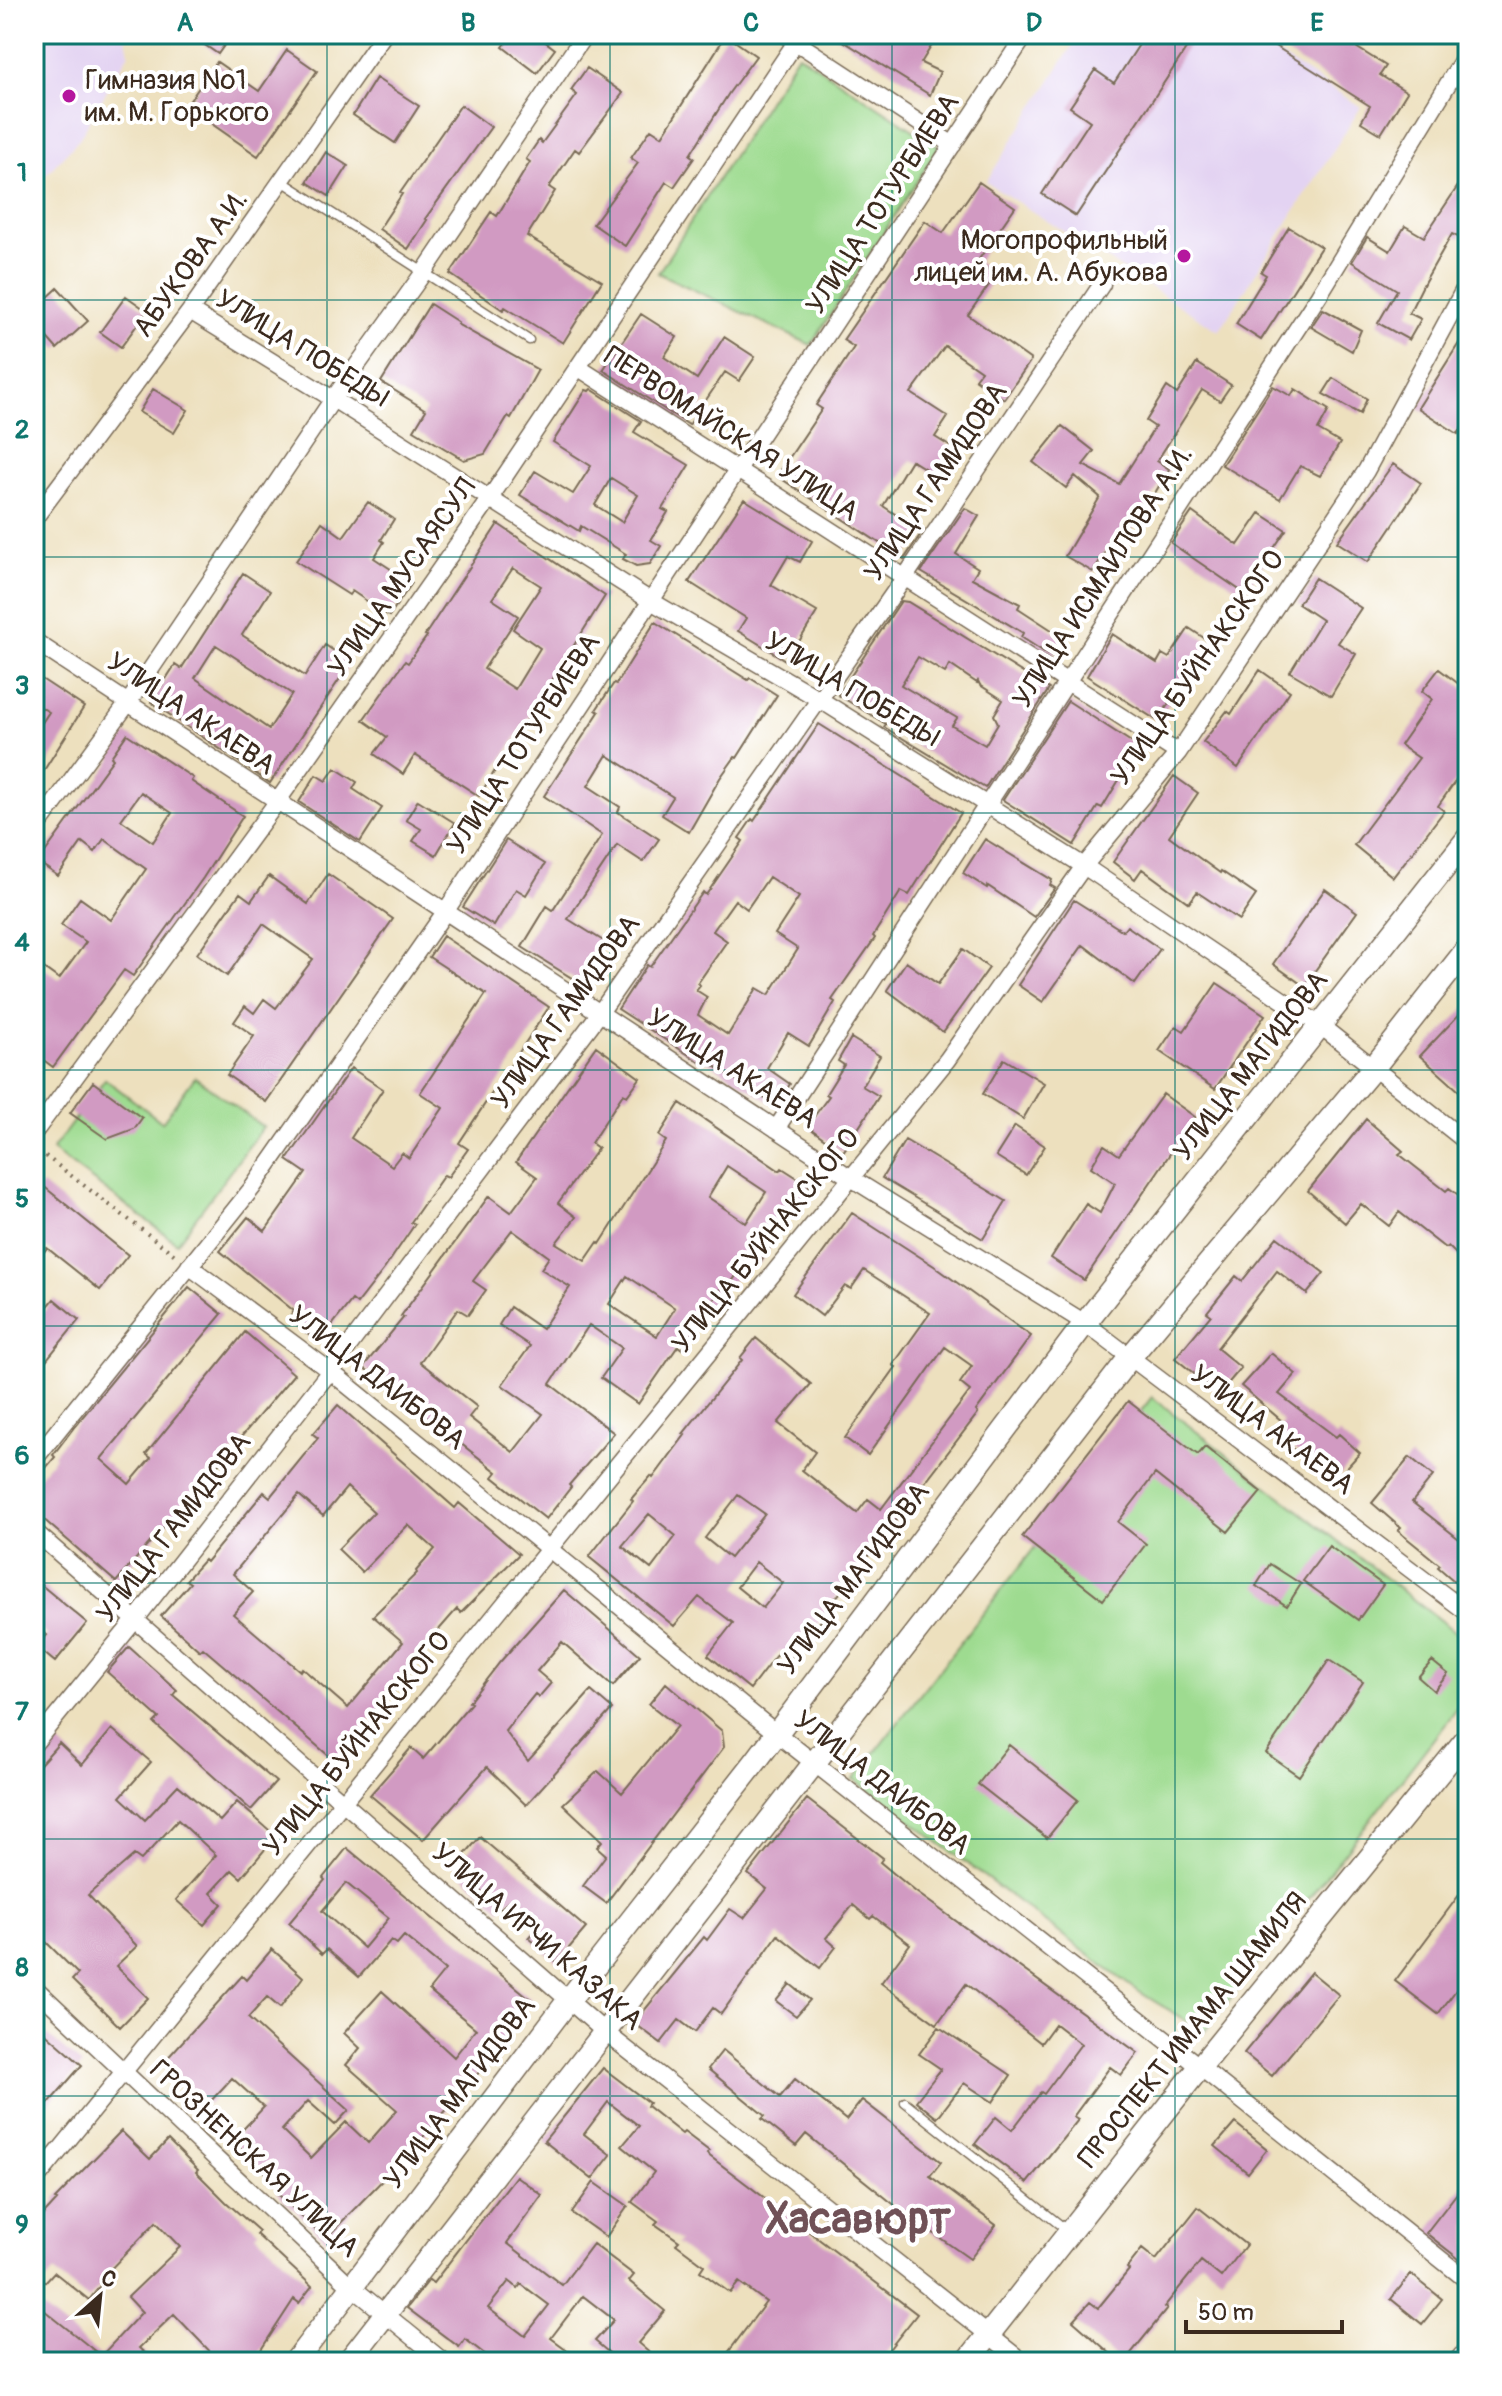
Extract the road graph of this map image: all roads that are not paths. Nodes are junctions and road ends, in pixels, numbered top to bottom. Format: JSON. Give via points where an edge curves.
{"nodes":[{"id":1,"x":384,"y":34,"type":"edge"},
{"id":2,"x":585,"y":34,"type":"edge"},
{"id":3,"x":1026,"y":34,"type":"edge"},
{"id":4,"x":790,"y":38,"type":"edge"},
{"id":5,"x":1468,"y":51,"type":"edge"},
{"id":6,"x":953,"y":145,"type":"junction"},
{"id":7,"x":282,"y":181,"type":"junction"},
{"id":8,"x":424,"y":272,"type":"junction"},
{"id":9,"x":1468,"y":282,"type":"edge"},
{"id":10,"x":1102,"y":284,"type":"dead end"},
{"id":11,"x":190,"y":311,"type":"junction"},
{"id":12,"x":529,"y":340,"type":"dead end"},
{"id":13,"x":579,"y":368,"type":"junction"},
{"id":14,"x":333,"y":399,"type":"junction"},
{"id":15,"x":739,"y":470,"type":"junction"},
{"id":16,"x":490,"y":498,"type":"junction"},
{"id":17,"x":34,"y":519,"type":"edge"},
{"id":18,"x":905,"y":577,"type":"junction"},
{"id":19,"x":651,"y":601,"type":"junction"},
{"id":20,"x":34,"y":641,"type":"edge"},
{"id":21,"x":1066,"y":680,"type":"junction"},
{"id":22,"x":819,"y":699,"type":"junction"},
{"id":23,"x":128,"y":703,"type":"junction"},
{"id":24,"x":1178,"y":753,"type":"junction"},
{"id":25,"x":277,"y":802,"type":"junction"},
{"id":26,"x":987,"y":804,"type":"junction"},
{"id":27,"x":34,"y":831,"type":"edge"},
{"id":28,"x":1468,"y":838,"type":"edge"},
{"id":29,"x":1084,"y":866,"type":"junction"},
{"id":30,"x":445,"y":912,"type":"junction"},
{"id":31,"x":1468,"y":948,"type":"edge"},
{"id":32,"x":599,"y":1014,"type":"junction"},
{"id":33,"x":1321,"y":1026,"type":"junction"},
{"id":34,"x":1374,"y":1067,"type":"junction"},
{"id":35,"x":37,"y":1124,"type":"edge"},
{"id":36,"x":776,"y":1129,"type":"junction"},
{"id":37,"x":1468,"y":1143,"type":"edge"},
{"id":38,"x":851,"y":1178,"type":"junction"},
{"id":39,"x":189,"y":1266,"type":"junction"},
{"id":40,"x":1085,"y":1323,"type":"junction"},
{"id":41,"x":1131,"y":1356,"type":"junction"},
{"id":42,"x":330,"y":1371,"type":"junction"},
{"id":43,"x":34,"y":1460,"type":"edge"},
{"id":44,"x":34,"y":1531,"type":"edge"},
{"id":45,"x":550,"y":1549,"type":"junction"},
{"id":46,"x":1468,"y":1613,"type":"edge"},
{"id":47,"x":136,"y":1619,"type":"junction"},
{"id":48,"x":776,"y":1733,"type":"junction"},
{"id":49,"x":1468,"y":1737,"type":"edge"},
{"id":50,"x":34,"y":1744,"type":"edge"},
{"id":51,"x":815,"y":1763,"type":"junction"},
{"id":52,"x":343,"y":1802,"type":"junction"},
{"id":53,"x":34,"y":1987,"type":"edge"},
{"id":54,"x":568,"y":2001,"type":"junction"},
{"id":55,"x":606,"y":2033,"type":"junction"},
{"id":56,"x":1200,"y":2067,"type":"junction"},
{"id":57,"x":125,"y":2071,"type":"junction"},
{"id":58,"x":905,"y":2102,"type":"dead end"},
{"id":59,"x":34,"y":2182,"type":"edge"},
{"id":60,"x":1070,"y":2232,"type":"junction"},
{"id":61,"x":1468,"y":2281,"type":"edge"},
{"id":62,"x":352,"y":2287,"type":"junction"},
{"id":63,"x":385,"y":2315,"type":"junction"},
{"id":64,"x":989,"y":2335,"type":"junction"},
{"id":65,"x":1468,"y":2348,"type":"edge"},
{"id":66,"x":295,"y":2362,"type":"edge"},
{"id":67,"x":348,"y":2362,"type":"edge"},
{"id":68,"x":444,"y":2362,"type":"edge"},
{"id":69,"x":967,"y":2362,"type":"edge"},
{"id":70,"x":1023,"y":2362,"type":"edge"},
{"id":71,"x":1456,"y":2362,"type":"edge"}],
"edges":[{"from":1,"to":7,"type":"street","name":"АБУКОВА А.И."},
{"from":2,"to":8,"type":"street"},
{"from":3,"to":6,"type":"street","name":"УЛИЦА ТОТУРБИЕВА"},
{"from":4,"to":6,"type":"street"},
{"from":4,"to":13,"type":"street","name":"УЛИЦА МУСАЯСУЛ"},
{"from":5,"to":21,"type":"street","name":"УЛИЦА ИСМАИЛОВА А.И.","via":[[1319,295]]},
{"from":6,"to":15,"type":"street","name":"УЛИЦА ТОТУРБИЕВА"},
{"from":7,"to":8,"type":"lane"},
{"from":7,"to":11,"type":"street","name":"АБУКОВА А.И."},
{"from":8,"to":12,"type":"lane"},
{"from":8,"to":14,"type":"street"},
{"from":9,"to":24,"type":"street","name":"УЛИЦА БУЙНАКСКОГО","via":[[1366,471]]},
{"from":10,"to":18,"type":"street","name":"УЛИЦА ГАМИДОВА"},
{"from":11,"to":14,"type":"street","name":"УЛИЦА ПОБЕДЫ"},
{"from":11,"to":17,"type":"street","name":"АБУКОВА А.И."},
{"from":13,"to":15,"type":"street","name":"ПЕРВОМАЙСКАЯ УЛИЦА"},
{"from":13,"to":16,"type":"street","name":"УЛИЦА МУСАЯСУЛ"},
{"from":14,"to":16,"type":"street","name":"УЛИЦА ПОБЕДЫ"},
{"from":14,"to":23,"type":"street"},
{"from":15,"to":18,"type":"street","name":"ПЕРВОМАЙСКАЯ УЛИЦА"},
{"from":15,"to":19,"type":"street","name":"УЛИЦА ТОТУРБИЕВА"},
{"from":16,"to":19,"type":"street","name":"УЛИЦА ПОБЕДЫ"},
{"from":16,"to":25,"type":"street","name":"УЛИЦА МУСАЯСУЛ"},
{"from":18,"to":21,"type":"street","name":"ПЕРВОМАЙСКАЯ УЛИЦА"},
{"from":18,"to":22,"type":"street","name":"УЛИЦА ГАМИДОВА"},
{"from":19,"to":22,"type":"street","name":"УЛИЦА ПОБЕДЫ"},
{"from":19,"to":30,"type":"street","name":"УЛИЦА ТОТУРБИЕВА"},
{"from":20,"to":23,"type":"street","name":"УЛИЦА АКАЕВА"},
{"from":21,"to":24,"type":"street","name":"ПЕРВОМАЙСКАЯ УЛИЦА"},
{"from":21,"to":26,"type":"street","name":"УЛИЦА ИСМАИЛОВА А.И."},
{"from":22,"to":26,"type":"street","name":"УЛИЦА ПОБЕДЫ"},
{"from":22,"to":32,"type":"street","name":"УЛИЦА ГАМИДОВА"},
{"from":23,"to":25,"type":"street","name":"УЛИЦА АКАЕВА"},
{"from":23,"to":27,"type":"street"},
{"from":24,"to":29,"type":"street","name":"УЛИЦА БУЙНАКСКОГО"},
{"from":25,"to":30,"type":"street","name":"УЛИЦА АКАЕВА"},
{"from":25,"to":35,"type":"street","name":"УЛИЦА МУСАЯСУЛ"},
{"from":26,"to":29,"type":"street","name":"УЛИЦА ПОБЕДЫ"},
{"from":26,"to":36,"type":"street","name":"УЛИЦА ИСМАИЛОВА А.И."},
{"from":28,"to":33,"type":"main road","name":"УЛИЦА МАГИДОВА"},
{"from":29,"to":33,"type":"street","name":"УЛИЦА ПОБЕДЫ"},
{"from":29,"to":38,"type":"street","name":"УЛИЦА БУЙНАКСКОГО","via":[[947,1060]]},
{"from":30,"to":32,"type":"street","name":"УЛИЦА АКАЕВА"},
{"from":30,"to":39,"type":"street","name":"УЛИЦА ТОТУРБИЕВА","via":[[253,1187]]},
{"from":31,"to":34,"type":"main road"},
{"from":32,"to":36,"type":"street","name":"УЛИЦА АКАЕВА"},
{"from":32,"to":42,"type":"street","name":"УЛИЦА ГАМИДОВА"},
{"from":33,"to":34,"type":"street","name":"УЛИЦА ПОБЕДЫ"},
{"from":33,"to":40,"type":"main road","name":"УЛИЦА МАГИДОВА"},
{"from":34,"to":37,"type":"street","name":"УЛИЦА ПОБЕДЫ"},
{"from":34,"to":41,"type":"main road"},
{"from":36,"to":38,"type":"street","name":"УЛИЦА АКАЕВА"},
{"from":38,"to":40,"type":"street","name":"УЛИЦА АКАЕВА"},
{"from":38,"to":45,"type":"street","name":"УЛИЦА БУЙНАКСКОГО"},
{"from":39,"to":42,"type":"street","name":"УЛИЦА ДАИБОВА"},
{"from":39,"to":43,"type":"street","name":"УЛИЦА ТОТУРБИЕВА"},
{"from":40,"to":41,"type":"street","name":"УЛИЦА АКАЕВА"},
{"from":40,"to":48,"type":"main road","name":"УЛИЦА МАГИДОВА"},
{"from":41,"to":46,"type":"street","name":"УЛИЦА АКАЕВА"},
{"from":41,"to":51,"type":"main road"},
{"from":42,"to":45,"type":"street","name":"УЛИЦА ДАИБОВА"},
{"from":42,"to":47,"type":"street","name":"УЛИЦА ГАМИДОВА"},
{"from":44,"to":47,"type":"street","name":"УЛИЦА ИРЧИ КАЗАКА"},
{"from":45,"to":48,"type":"street","name":"УЛИЦА ДАИБОВА"},
{"from":45,"to":52,"type":"street","name":"УЛИЦА БУЙНАКСКОГО"},
{"from":47,"to":50,"type":"street","name":"УЛИЦА ГАМИДОВА"},
{"from":47,"to":52,"type":"street","name":"УЛИЦА ИРЧИ КАЗАКА"},
{"from":48,"to":51,"type":"street","name":"УЛИЦА ДАИБОВА"},
{"from":48,"to":54,"type":"main road","name":"УЛИЦА МАГИДОВА"},
{"from":49,"to":56,"type":"main road","name":"ПРОСПЕКТ ИМАМА ШАМИЛЯ"},
{"from":51,"to":55,"type":"main road"},
{"from":51,"to":56,"type":"street","name":"УЛИЦА ДАИБОВА"},
{"from":52,"to":54,"type":"street","name":"УЛИЦА ИРЧИ КАЗАКА"},
{"from":52,"to":57,"type":"street","name":"УЛИЦА БУЙНАКСКОГО"},
{"from":53,"to":57,"type":"street","name":"ГРОЗНЕНСКАЯ УЛИЦА"},
{"from":54,"to":55,"type":"street","name":"УЛИЦА ИРЧИ КАЗАКА"},
{"from":54,"to":62,"type":"main road","name":"УЛИЦА МАГИДОВА"},
{"from":55,"to":63,"type":"main road"},
{"from":55,"to":64,"type":"street","name":"УЛИЦА ИРЧИ КАЗАКА"},
{"from":56,"to":60,"type":"main road","name":"ПРОСПЕКТ ИМАМА ШАМИЛЯ"},
{"from":56,"to":61,"type":"street","name":"УЛИЦА ДАИБОВА"},
{"from":57,"to":59,"type":"street","name":"УЛИЦА БУЙНАКСКОГО"},
{"from":57,"to":62,"type":"street","name":"ГРОЗНЕНСКАЯ УЛИЦА"},
{"from":58,"to":60,"type":"lane"},
{"from":60,"to":64,"type":"main road","name":"ПРОСПЕКТ ИМАМА ШАМИЛЯ"},
{"from":62,"to":63,"type":"street","name":"ГРОЗНЕНСКАЯ УЛИЦА"},
{"from":62,"to":66,"type":"main road","name":"УЛИЦА МАГИДОВА"},
{"from":63,"to":67,"type":"main road"},
{"from":63,"to":68,"type":"street","name":"ГРОЗНЕНСКАЯ УЛИЦА"},
{"from":64,"to":69,"type":"main road","name":"ПРОСПЕКТ ИМАМА ШАМИЛЯ"},
{"from":64,"to":70,"type":"street","name":"УЛИЦА ИРЧИ КАЗАКА"},
{"from":65,"to":71,"type":"street"}]}
